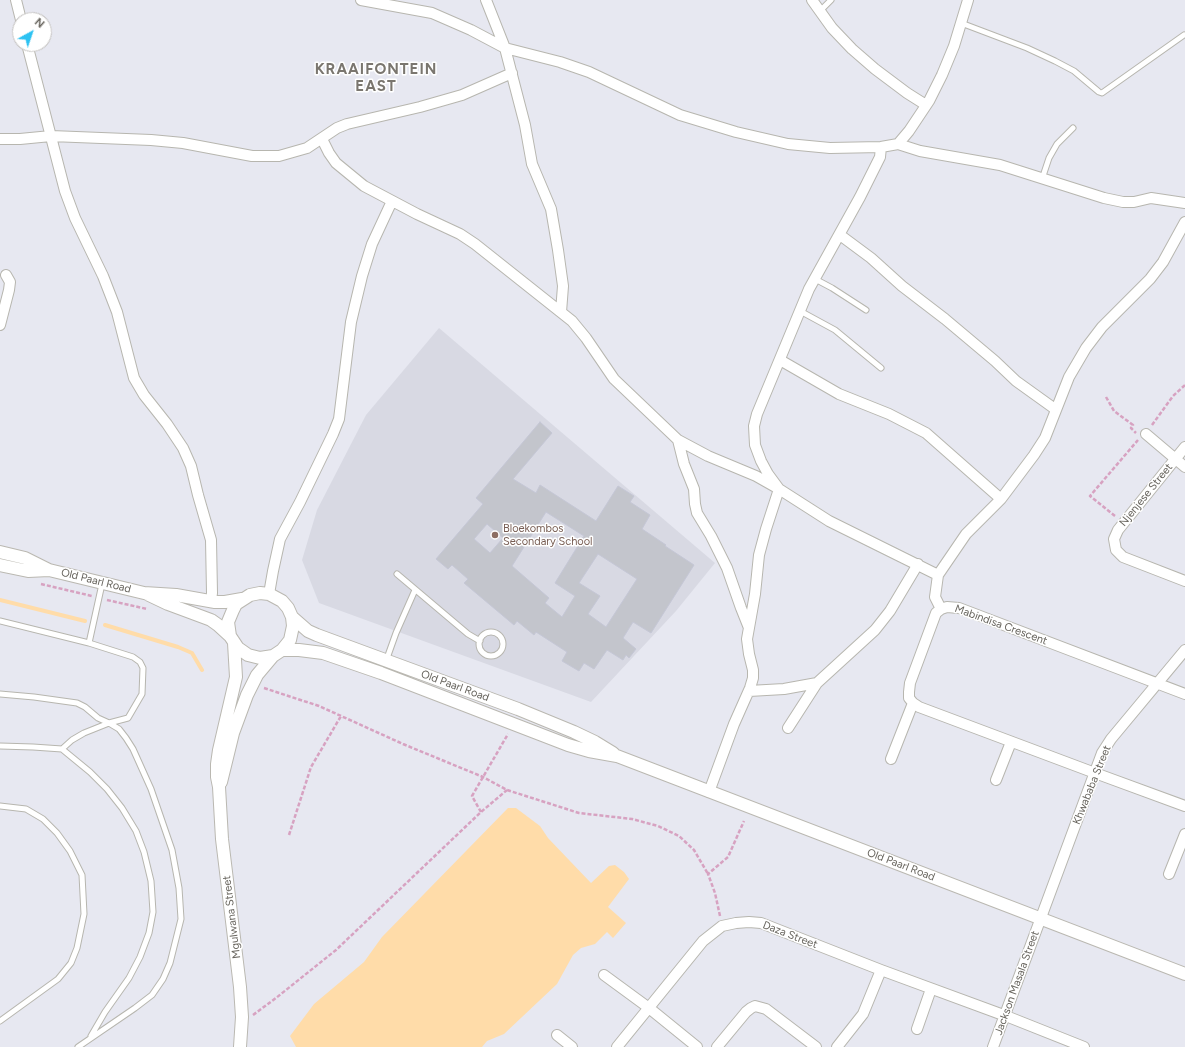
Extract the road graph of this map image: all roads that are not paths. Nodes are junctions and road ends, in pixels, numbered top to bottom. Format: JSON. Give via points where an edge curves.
{"nodes":[{"id":1,"x":16,"y":0,"type":"edge"},
{"id":2,"x":361,"y":0,"type":"edge"},
{"id":3,"x":486,"y":0,"type":"edge"},
{"id":4,"x":812,"y":0,"type":"edge"},
{"id":5,"x":832,"y":0,"type":"edge"},
{"id":6,"x":968,"y":0,"type":"edge"},
{"id":7,"x":820,"y":11,"type":"junction"},
{"id":8,"x":19,"y":12,"type":"edge"},
{"id":9,"x":961,"y":23,"type":"junction"},
{"id":10,"x":1184,"y":34,"type":"dead end"},
{"id":11,"x":505,"y":48,"type":"junction"},
{"id":12,"x":29,"y":52,"type":"edge"},
{"id":13,"x":512,"y":73,"type":"junction"},
{"id":14,"x":926,"y":105,"type":"junction"},
{"id":15,"x":1074,"y":128,"type":"dead end"},
{"id":16,"x":51,"y":136,"type":"junction"},
{"id":17,"x":0,"y":139,"type":"edge"},
{"id":18,"x":322,"y":139,"type":"junction"},
{"id":19,"x":898,"y":144,"type":"junction"},
{"id":20,"x":881,"y":147,"type":"junction"},
{"id":21,"x":1042,"y":179,"type":"junction"},
{"id":22,"x":392,"y":201,"type":"junction"},
{"id":23,"x":1185,"y":203,"type":"edge"},
{"id":24,"x":1185,"y":222,"type":"edge"},
{"id":25,"x":840,"y":235,"type":"junction"},
{"id":26,"x":6,"y":275,"type":"dead end"},
{"id":27,"x":815,"y":279,"type":"junction"},
{"id":28,"x":866,"y":310,"type":"dead end"},
{"id":29,"x":800,"y":311,"type":"junction"},
{"id":30,"x":561,"y":312,"type":"junction"},
{"id":31,"x":0,"y":325,"type":"edge"},
{"id":32,"x":780,"y":360,"type":"junction"},
{"id":33,"x":881,"y":368,"type":"dead end"},
{"id":34,"x":1056,"y":409,"type":"junction"},
{"id":35,"x":1146,"y":434,"type":"road end"},
{"id":36,"x":678,"y":440,"type":"junction"},
{"id":37,"x":1185,"y":448,"type":"edge"},
{"id":38,"x":1176,"y":459,"type":"junction"},
{"id":39,"x":1185,"y":467,"type":"edge"},
{"id":40,"x":779,"y":488,"type":"junction"},
{"id":41,"x":1001,"y":499,"type":"junction"},
{"id":42,"x":0,"y":552,"type":"edge"},
{"id":43,"x":918,"y":564,"type":"junction"},
{"id":44,"x":0,"y":565,"type":"edge"},
{"id":45,"x":48,"y":570,"type":"junction"},
{"id":46,"x":396,"y":574,"type":"dead end"},
{"id":47,"x":938,"y":574,"type":"junction"},
{"id":48,"x":1185,"y":581,"type":"edge"},
{"id":49,"x":103,"y":583,"type":"junction"},
{"id":50,"x":414,"y":590,"type":"junction"},
{"id":51,"x":144,"y":593,"type":"junction"},
{"id":52,"x":269,"y":594,"type":"junction"},
{"id":53,"x":242,"y":599,"type":"junction"},
{"id":54,"x":211,"y":601,"type":"junction"},
{"id":55,"x":941,"y":609,"type":"junction"},
{"id":56,"x":292,"y":617,"type":"junction"},
{"id":57,"x":0,"y":621,"type":"edge"},
{"id":58,"x":749,"y":628,"type":"junction"},
{"id":59,"x":232,"y":640,"type":"junction"},
{"id":60,"x":480,"y":641,"type":"junction"},
{"id":61,"x":89,"y":643,"type":"junction"},
{"id":62,"x":1185,"y":650,"type":"edge"},
{"id":63,"x":277,"y":653,"type":"junction"},
{"id":64,"x":386,"y":660,"type":"junction"},
{"id":65,"x":381,"y":673,"type":"junction"},
{"id":66,"x":817,"y":683,"type":"junction"},
{"id":67,"x":1157,"y":684,"type":"junction"},
{"id":68,"x":748,"y":691,"type":"junction"},
{"id":69,"x":0,"y":694,"type":"edge"},
{"id":70,"x":1185,"y":694,"type":"edge"},
{"id":71,"x":913,"y":703,"type":"junction"},
{"id":72,"x":109,"y":723,"type":"junction"},
{"id":73,"x":788,"y":728,"type":"dead end"},
{"id":74,"x":1011,"y":742,"type":"junction"},
{"id":75,"x":0,"y":746,"type":"edge"},
{"id":76,"x":62,"y":749,"type":"junction"},
{"id":77,"x":617,"y":756,"type":"junction"},
{"id":78,"x":890,"y":759,"type":"dead end"},
{"id":79,"x":1095,"y":774,"type":"junction"},
{"id":80,"x":996,"y":780,"type":"dead end"},
{"id":81,"x":219,"y":787,"type":"junction"},
{"id":82,"x":710,"y":792,"type":"junction"},
{"id":83,"x":0,"y":806,"type":"edge"},
{"id":84,"x":1185,"y":806,"type":"edge"},
{"id":85,"x":1185,"y":834,"type":"edge"},
{"id":86,"x":1169,"y":874,"type":"dead end"},
{"id":87,"x":1040,"y":918,"type":"junction"},
{"id":88,"x":881,"y":970,"type":"junction"},
{"id":89,"x":1185,"y":974,"type":"edge"},
{"id":90,"x":604,"y":975,"type":"dead end"},
{"id":91,"x":932,"y":989,"type":"junction"},
{"id":92,"x":649,"y":1008,"type":"junction"},
{"id":93,"x":1006,"y":1016,"type":"junction"},
{"id":94,"x":0,"y":1021,"type":"edge"},
{"id":95,"x":917,"y":1029,"type":"dead end"},
{"id":96,"x":557,"y":1035,"type":"dead end"},
{"id":97,"x":89,"y":1039,"type":"junction"},
{"id":98,"x":78,"y":1047,"type":"edge"},
{"id":99,"x":240,"y":1047,"type":"edge"},
{"id":100,"x":572,"y":1047,"type":"edge"},
{"id":101,"x":617,"y":1047,"type":"edge"},
{"id":102,"x":697,"y":1047,"type":"edge"},
{"id":103,"x":717,"y":1047,"type":"edge"},
{"id":104,"x":816,"y":1047,"type":"edge"},
{"id":105,"x":837,"y":1047,"type":"edge"},
{"id":106,"x":993,"y":1047,"type":"edge"},
{"id":107,"x":1083,"y":1047,"type":"edge"}],
"edges":[{"from":1,"to":8,"type":"street"},
{"from":2,"to":11,"type":"street","via":[[432,13]]},
{"from":3,"to":11,"type":"street"},
{"from":4,"to":7,"type":"street"},
{"from":5,"to":7,"type":"lane"},
{"from":6,"to":9,"type":"street"},
{"from":7,"to":14,"type":"street","via":[[852,49],[901,89]]},
{"from":9,"to":10,"type":"lane","via":[[1056,61],[1074,71],[1102,93]]},
{"from":9,"to":14,"type":"street","via":[[942,75]]},
{"from":11,"to":13,"type":"street"},
{"from":11,"to":20,"type":"street","via":[[589,72],[680,115],[736,132],[788,144],[830,148]]},
{"from":12,"to":16,"type":"street"},
{"from":13,"to":18,"type":"street","via":[[455,97],[347,124]]},
{"from":13,"to":30,"type":"street","via":[[532,164],[551,209],[563,286]]},
{"from":14,"to":19,"type":"street"},
{"from":15,"to":21,"type":"lane","via":[[1057,144]]},
{"from":16,"to":17,"type":"street","via":[[20,140]]},
{"from":16,"to":18,"type":"street","via":[[175,142],[252,156],[279,156],[307,148]]},
{"from":16,"to":54,"type":"street","via":[[75,218],[117,312],[134,378],[183,448],[191,466],[211,540]]},
{"from":18,"to":22,"type":"street","via":[[336,163],[347,173],[364,186]]},
{"from":19,"to":20,"type":"street"},
{"from":19,"to":21,"type":"street","via":[[920,151],[1000,165]]},
{"from":20,"to":25,"type":"street","via":[[880,157]]},
{"from":21,"to":23,"type":"street","via":[[1123,202],[1151,198]]},
{"from":22,"to":30,"type":"street","via":[[465,237]]},
{"from":22,"to":52,"type":"street","via":[[372,244],[362,276],[351,322],[339,419],[280,539]]},
{"from":24,"to":34,"type":"street","via":[[1163,262],[1150,279],[1102,327],[1086,348],[1069,377]]},
{"from":25,"to":27,"type":"street"},
{"from":25,"to":34,"type":"street","via":[[951,324],[1016,381]]},
{"from":26,"to":31,"type":"street","via":[[10,282]]},
{"from":27,"to":28,"type":"lane"},
{"from":27,"to":29,"type":"street"},
{"from":29,"to":32,"type":"street"},
{"from":29,"to":33,"type":"lane","via":[[835,330]]},
{"from":30,"to":36,"type":"street","via":[[586,338],[614,379]]},
{"from":32,"to":40,"type":"street","via":[[754,426],[755,445],[761,461]]},
{"from":32,"to":41,"type":"street","via":[[839,394],[889,414],[926,433]]},
{"from":34,"to":41,"type":"street","via":[[1045,438]]},
{"from":35,"to":38,"type":"street","name":"Njenjese Street"},
{"from":36,"to":40,"type":"street"},
{"from":36,"to":58,"type":"street","via":[[694,490],[697,513],[727,568]]},
{"from":37,"to":38,"type":"street","name":"Njenjese Street"},
{"from":38,"to":39,"type":"street","name":"Njenjese Street"},
{"from":38,"to":48,"type":"street","name":"Njenjese Street","via":[[1124,522],[1114,539],[1116,550],[1124,557]]},
{"from":40,"to":43,"type":"street","via":[[829,521]]},
{"from":40,"to":58,"type":"street","via":[[759,555]]},
{"from":41,"to":47,"type":"street","via":[[966,534]]},
{"from":42,"to":45,"type":"main road","name":"Old Paarl Road","via":[[25,558]]},
{"from":43,"to":47,"type":"street"},
{"from":43,"to":66,"type":"street","via":[[890,611],[875,630]]},
{"from":44,"to":45,"type":"main road","name":"Old Paarl Road","via":[[28,571]]},
{"from":45,"to":49,"type":"main road","name":"Old Paarl Road"},
{"from":46,"to":50,"type":"lane"},
{"from":47,"to":55,"type":"street","via":[[935,597]]},
{"from":49,"to":51,"type":"main road","name":"Old Paarl Road"},
{"from":49,"to":61,"type":"lane"},
{"from":50,"to":60,"type":"lane"},
{"from":50,"to":64,"type":"lane"},
{"from":51,"to":54,"type":"main road","name":"Old Paarl Road"},
{"from":51,"to":59,"type":"main road","name":"Old Paarl Road","via":[[210,620]]},
{"from":52,"to":53,"type":"main road","name":"Old Paarl Road","via":[[255,594]]},
{"from":52,"to":56,"type":"main road","name":"Old Paarl Road","via":[[282,601]]},
{"from":53,"to":54,"type":"main road","name":"Old Paarl Road"},
{"from":53,"to":59,"type":"main road","via":[[236,604],[228,622]]},
{"from":55,"to":67,"type":"street","name":"Mabindisa Crescent","via":[[959,608]]},
{"from":55,"to":71,"type":"street","name":"Mabindisa Crescent","via":[[936,613],[910,683],[909,698]]},
{"from":56,"to":63,"type":"main road","via":[[292,635],[288,644]]},
{"from":56,"to":64,"type":"main road","name":"Old Paarl Road","via":[[308,631],[327,640]]},
{"from":57,"to":61,"type":"lane"},
{"from":58,"to":68,"type":"street","via":[[747,639],[753,678]]},
{"from":59,"to":63,"type":"main road","name":"Old Paarl Road","via":[[243,652],[254,657],[267,657]]},
{"from":59,"to":81,"type":"main road","name":"Mgulwana Street","via":[[236,677],[218,757]]},
{"from":60,"to":60,"type":"lane","via":[[486,633],[495,632],[502,638],[503,648],[498,655],[488,656],[481,650]]},
{"from":61,"to":72,"type":"lane","via":[[133,657],[143,668],[142,694],[128,718]]},
{"from":62,"to":67,"type":"street","name":"Khwababa Street"},
{"from":63,"to":65,"type":"main road","name":"Old Paarl Road","via":[[299,650],[322,653]]},
{"from":63,"to":81,"type":"main road","name":"Mgulwana Street","via":[[257,675],[247,695],[233,733]]},
{"from":64,"to":65,"type":"lane"},
{"from":64,"to":77,"type":"main road","name":"Old Paarl Road","via":[[574,732]]},
{"from":65,"to":77,"type":"main road","name":"Old Paarl Road","via":[[568,745]]},
{"from":66,"to":68,"type":"street","via":[[784,689]]},
{"from":66,"to":73,"type":"street"},
{"from":67,"to":70,"type":"street","name":"Mabindisa Crescent"},
{"from":67,"to":79,"type":"street","name":"Khwababa Street","via":[[1111,739],[1102,753]]},
{"from":68,"to":82,"type":"street"},
{"from":69,"to":72,"type":"lane","via":[[77,703]]},
{"from":71,"to":74,"type":"street"},
{"from":71,"to":78,"type":"street"},
{"from":72,"to":76,"type":"lane","via":[[72,740]]},
{"from":72,"to":97,"type":"lane","via":[[119,729],[126,738],[151,789],[172,850],[179,888],[181,919],[170,963],[152,994]]},
{"from":74,"to":79,"type":"street"},
{"from":74,"to":80,"type":"street"},
{"from":75,"to":76,"type":"lane"},
{"from":76,"to":97,"type":"lane","via":[[99,781],[122,808],[144,852],[151,881],[153,912],[140,958]]},
{"from":77,"to":82,"type":"main road","name":"Old Paarl Road"},
{"from":79,"to":84,"type":"street"},
{"from":79,"to":87,"type":"street","name":"Khwababa Street"},
{"from":81,"to":99,"type":"main road","name":"Mgulwana Street","via":[[222,839],[240,987]]},
{"from":82,"to":87,"type":"main road","name":"Old Paarl Road"},
{"from":83,"to":94,"type":"lane","via":[[26,809],[43,819],[57,833],[82,876],[84,914],[71,963],[58,979]]},
{"from":85,"to":86,"type":"street"},
{"from":87,"to":89,"type":"main road","name":"Old Paarl Road"},
{"from":87,"to":93,"type":"street","name":"Jackson Masala Street"},
{"from":88,"to":91,"type":"street","name":"Daza Street"},
{"from":88,"to":92,"type":"street","name":"Daza Street","via":[[761,923],[736,923],[722,926],[704,941]]},
{"from":88,"to":105,"type":"street","via":[[863,1014]]},
{"from":90,"to":92,"type":"street"},
{"from":91,"to":93,"type":"street","name":"Daza Street"},
{"from":91,"to":95,"type":"street"},
{"from":92,"to":101,"type":"street"},
{"from":92,"to":102,"type":"street"},
{"from":93,"to":106,"type":"street","name":"Jackson Masala Street"},
{"from":93,"to":107,"type":"street","name":"Daza Street"},
{"from":96,"to":100,"type":"street"},
{"from":97,"to":98,"type":"lane"},
{"from":103,"to":104,"type":"street","via":[[746,1012],[755,1006],[766,1009]]}]}
